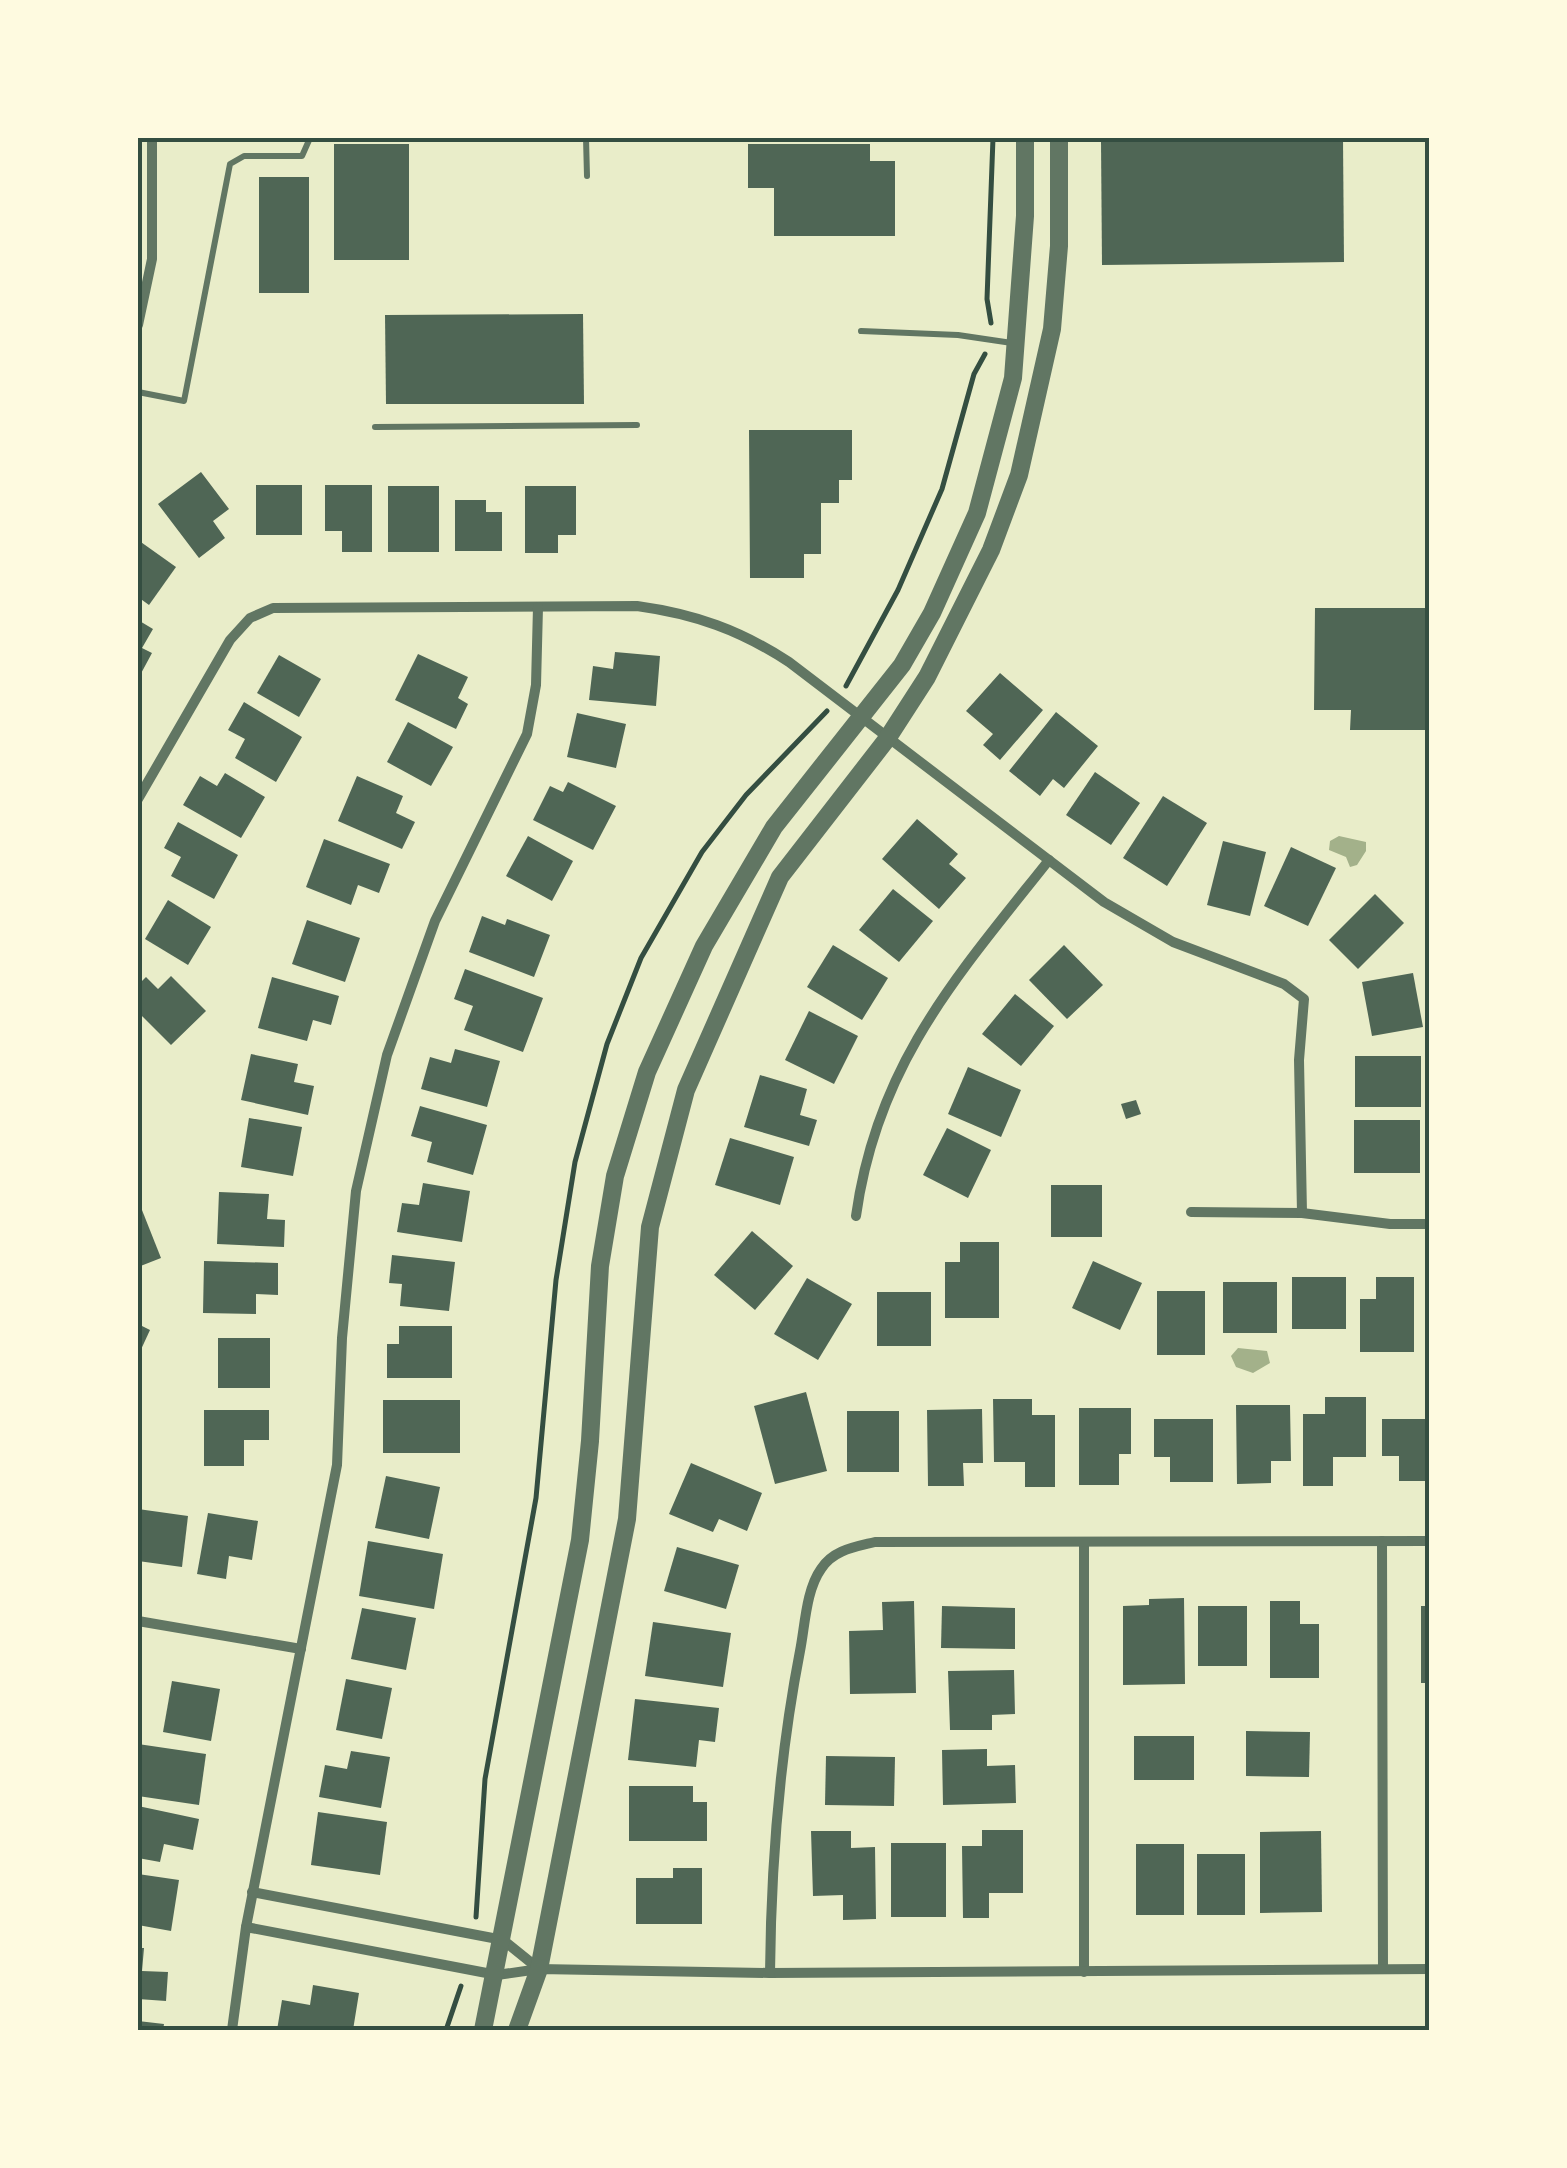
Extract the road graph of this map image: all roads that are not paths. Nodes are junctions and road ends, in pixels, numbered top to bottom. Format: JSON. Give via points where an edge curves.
{"nodes":[{"id":1,"x":152,"y":138,"type":"edge"},
{"id":2,"x":310,"y":138,"type":"edge"},
{"id":3,"x":586,"y":138,"type":"edge"},
{"id":4,"x":1026,"y":138,"type":"edge"},
{"id":5,"x":1060,"y":138,"type":"edge"},
{"id":6,"x":586,"y":176,"type":"dead end"},
{"id":7,"x":138,"y":325,"type":"edge"},
{"id":8,"x":861,"y":331,"type":"dead end"},
{"id":9,"x":1013,"y":343,"type":"junction"},
{"id":10,"x":138,"y":392,"type":"edge"},
{"id":11,"x":638,"y":425,"type":"dead end"},
{"id":12,"x":375,"y":428,"type":"dead end"},
{"id":13,"x":538,"y":607,"type":"junction"},
{"id":14,"x":862,"y":718,"type":"junction"},
{"id":15,"x":887,"y":739,"type":"junction"},
{"id":16,"x":138,"y":800,"type":"edge"},
{"id":17,"x":1049,"y":860,"type":"junction"},
{"id":18,"x":1191,"y":1212,"type":"dead end"},
{"id":19,"x":1302,"y":1214,"type":"junction"},
{"id":20,"x":856,"y":1216,"type":"dead end"},
{"id":21,"x":1430,"y":1224,"type":"edge"},
{"id":22,"x":1430,"y":1540,"type":"edge"},
{"id":23,"x":1382,"y":1541,"type":"junction"},
{"id":24,"x":1084,"y":1544,"type":"junction"},
{"id":25,"x":138,"y":1620,"type":"edge"},
{"id":26,"x":301,"y":1649,"type":"junction"},
{"id":27,"x":252,"y":1892,"type":"junction"},
{"id":28,"x":246,"y":1927,"type":"junction"},
{"id":29,"x":503,"y":1940,"type":"junction"},
{"id":30,"x":1383,"y":1968,"type":"junction"},
{"id":31,"x":539,"y":1969,"type":"junction"},
{"id":32,"x":1430,"y":1969,"type":"edge"},
{"id":33,"x":1084,"y":1972,"type":"junction"},
{"id":34,"x":770,"y":1973,"type":"junction"},
{"id":35,"x":497,"y":1975,"type":"junction"},
{"id":36,"x":232,"y":2030,"type":"edge"},
{"id":37,"x":483,"y":2030,"type":"edge"},
{"id":38,"x":517,"y":2030,"type":"edge"}],
"edges":[{"from":1,"to":7,"type":"street","via":[[152,259]]},
{"from":2,"to":10,"type":"lane","via":[[302,156],[244,156],[230,164],[184,401]]},
{"from":3,"to":6,"type":"lane"},
{"from":4,"to":9,"type":"street"},
{"from":5,"to":15,"type":"street","via":[[1052,328],[1019,475],[964,609]]},
{"from":8,"to":9,"type":"lane"},
{"from":9,"to":14,"type":"street","via":[[1004,426],[977,512],[932,613]]},
{"from":11,"to":12,"type":"lane"},
{"from":13,"to":14,"type":"street","via":[[638,606],[744,632]]},
{"from":13,"to":16,"type":"street","via":[[273,608],[250,618],[230,640]]},
{"from":13,"to":26,"type":"street","via":[[528,734],[434,920],[382,1074],[356,1191],[336,1465]]},
{"from":14,"to":15,"type":"street"},
{"from":14,"to":29,"type":"street","via":[[774,827],[704,946],[647,1072],[615,1176],[600,1266],[580,1540]]},
{"from":15,"to":17,"type":"street"},
{"from":15,"to":31,"type":"street","via":[[780,877],[686,1090],[650,1227],[627,1519]]},
{"from":17,"to":19,"type":"street","via":[[1173,942],[1284,984],[1304,998]]},
{"from":17,"to":20,"type":"street","via":[[957,976],[906,1056],[880,1110]]},
{"from":18,"to":19,"type":"street"},
{"from":19,"to":21,"type":"street"},
{"from":22,"to":23,"type":"street"},
{"from":23,"to":24,"type":"street"},
{"from":23,"to":30,"type":"street"},
{"from":24,"to":33,"type":"street"},
{"from":24,"to":34,"type":"street","via":[[874,1542],[839,1551],[820,1569],[780,1754]]},
{"from":25,"to":26,"type":"street"},
{"from":26,"to":27,"type":"street"},
{"from":27,"to":28,"type":"street"},
{"from":27,"to":29,"type":"street"},
{"from":28,"to":35,"type":"street"},
{"from":28,"to":36,"type":"street"},
{"from":29,"to":31,"type":"street"},
{"from":29,"to":35,"type":"street"},
{"from":30,"to":32,"type":"street"},
{"from":30,"to":33,"type":"street"},
{"from":31,"to":34,"type":"street"},
{"from":31,"to":35,"type":"street"},
{"from":31,"to":38,"type":"street"},
{"from":33,"to":34,"type":"street"},
{"from":35,"to":37,"type":"street"}]}
